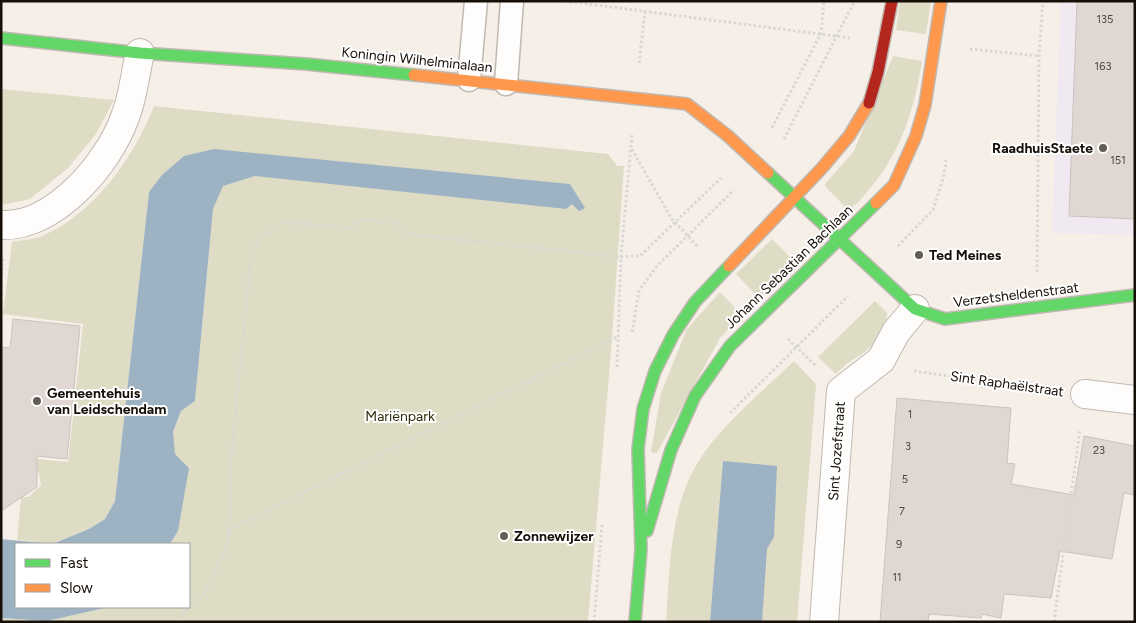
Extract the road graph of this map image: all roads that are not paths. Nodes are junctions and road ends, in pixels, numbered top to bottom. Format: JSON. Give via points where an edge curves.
{"nodes":[{"id":1,"x":476,"y":1,"type":"edge"},
{"id":2,"x":512,"y":1,"type":"edge"},
{"id":3,"x":892,"y":1,"type":"edge"},
{"id":4,"x":941,"y":1,"type":"edge"},
{"id":5,"x":1,"y":38,"type":"edge"},
{"id":6,"x":140,"y":53,"type":"junction"},
{"id":7,"x":469,"y":80,"type":"junction"},
{"id":8,"x":506,"y":84,"type":"junction"},
{"id":9,"x":794,"y":198,"type":"junction"},
{"id":10,"x":1,"y":225,"type":"edge"},
{"id":11,"x":838,"y":240,"type":"junction"},
{"id":12,"x":1135,"y":295,"type":"edge"},
{"id":13,"x":915,"y":310,"type":"junction"},
{"id":14,"x":1085,"y":394,"type":"road end"},
{"id":15,"x":1135,"y":400,"type":"edge"},
{"id":16,"x":641,"y":551,"type":"junction"},
{"id":17,"x":635,"y":622,"type":"edge"},
{"id":18,"x":824,"y":622,"type":"edge"}],
"edges":[{"from":1,"to":7,"type":"lane"},
{"from":2,"to":8,"type":"lane"},
{"from":3,"to":9,"type":"street","name":"Johann Sebastian Bachlaan","via":[[869,102],[849,136]]},
{"from":4,"to":11,"type":"street","name":"Johann Sebastian Bachlaan","via":[[925,105],[916,136],[894,185]]},
{"from":5,"to":6,"type":"street","name":"Koningin Wilhelminalaan"},
{"from":6,"to":7,"type":"street","name":"Koningin Wilhelminalaan","via":[[306,64]]},
{"from":6,"to":10,"type":"street","via":[[126,117],[111,146],[84,181],[53,210],[28,223]]},
{"from":7,"to":8,"type":"street","name":"Koningin Wilhelminalaan"},
{"from":8,"to":9,"type":"street","name":"Koningin Wilhelminalaan","via":[[687,104],[728,136]]},
{"from":9,"to":11,"type":"street","name":"Koningin Wilhelminalaan"},
{"from":9,"to":16,"type":"street","name":"Johann Sebastian Bachlaan","via":[[695,302],[678,325],[656,367],[642,416],[638,448]]},
{"from":11,"to":13,"type":"street","name":"Verzetsheldenstraat"},
{"from":11,"to":16,"type":"street","name":"Johann Sebastian Bachlaan","via":[[730,346],[695,396],[671,450]]},
{"from":12,"to":13,"type":"street","name":"Verzetsheldenstraat","via":[[945,319]]},
{"from":13,"to":18,"type":"street","name":"Sint Jozefstraat","via":[[896,332],[881,360],[841,391]]},
{"from":14,"to":15,"type":"street"},
{"from":16,"to":17,"type":"street","name":"Johann Sebastian Bachlaan"}]}
